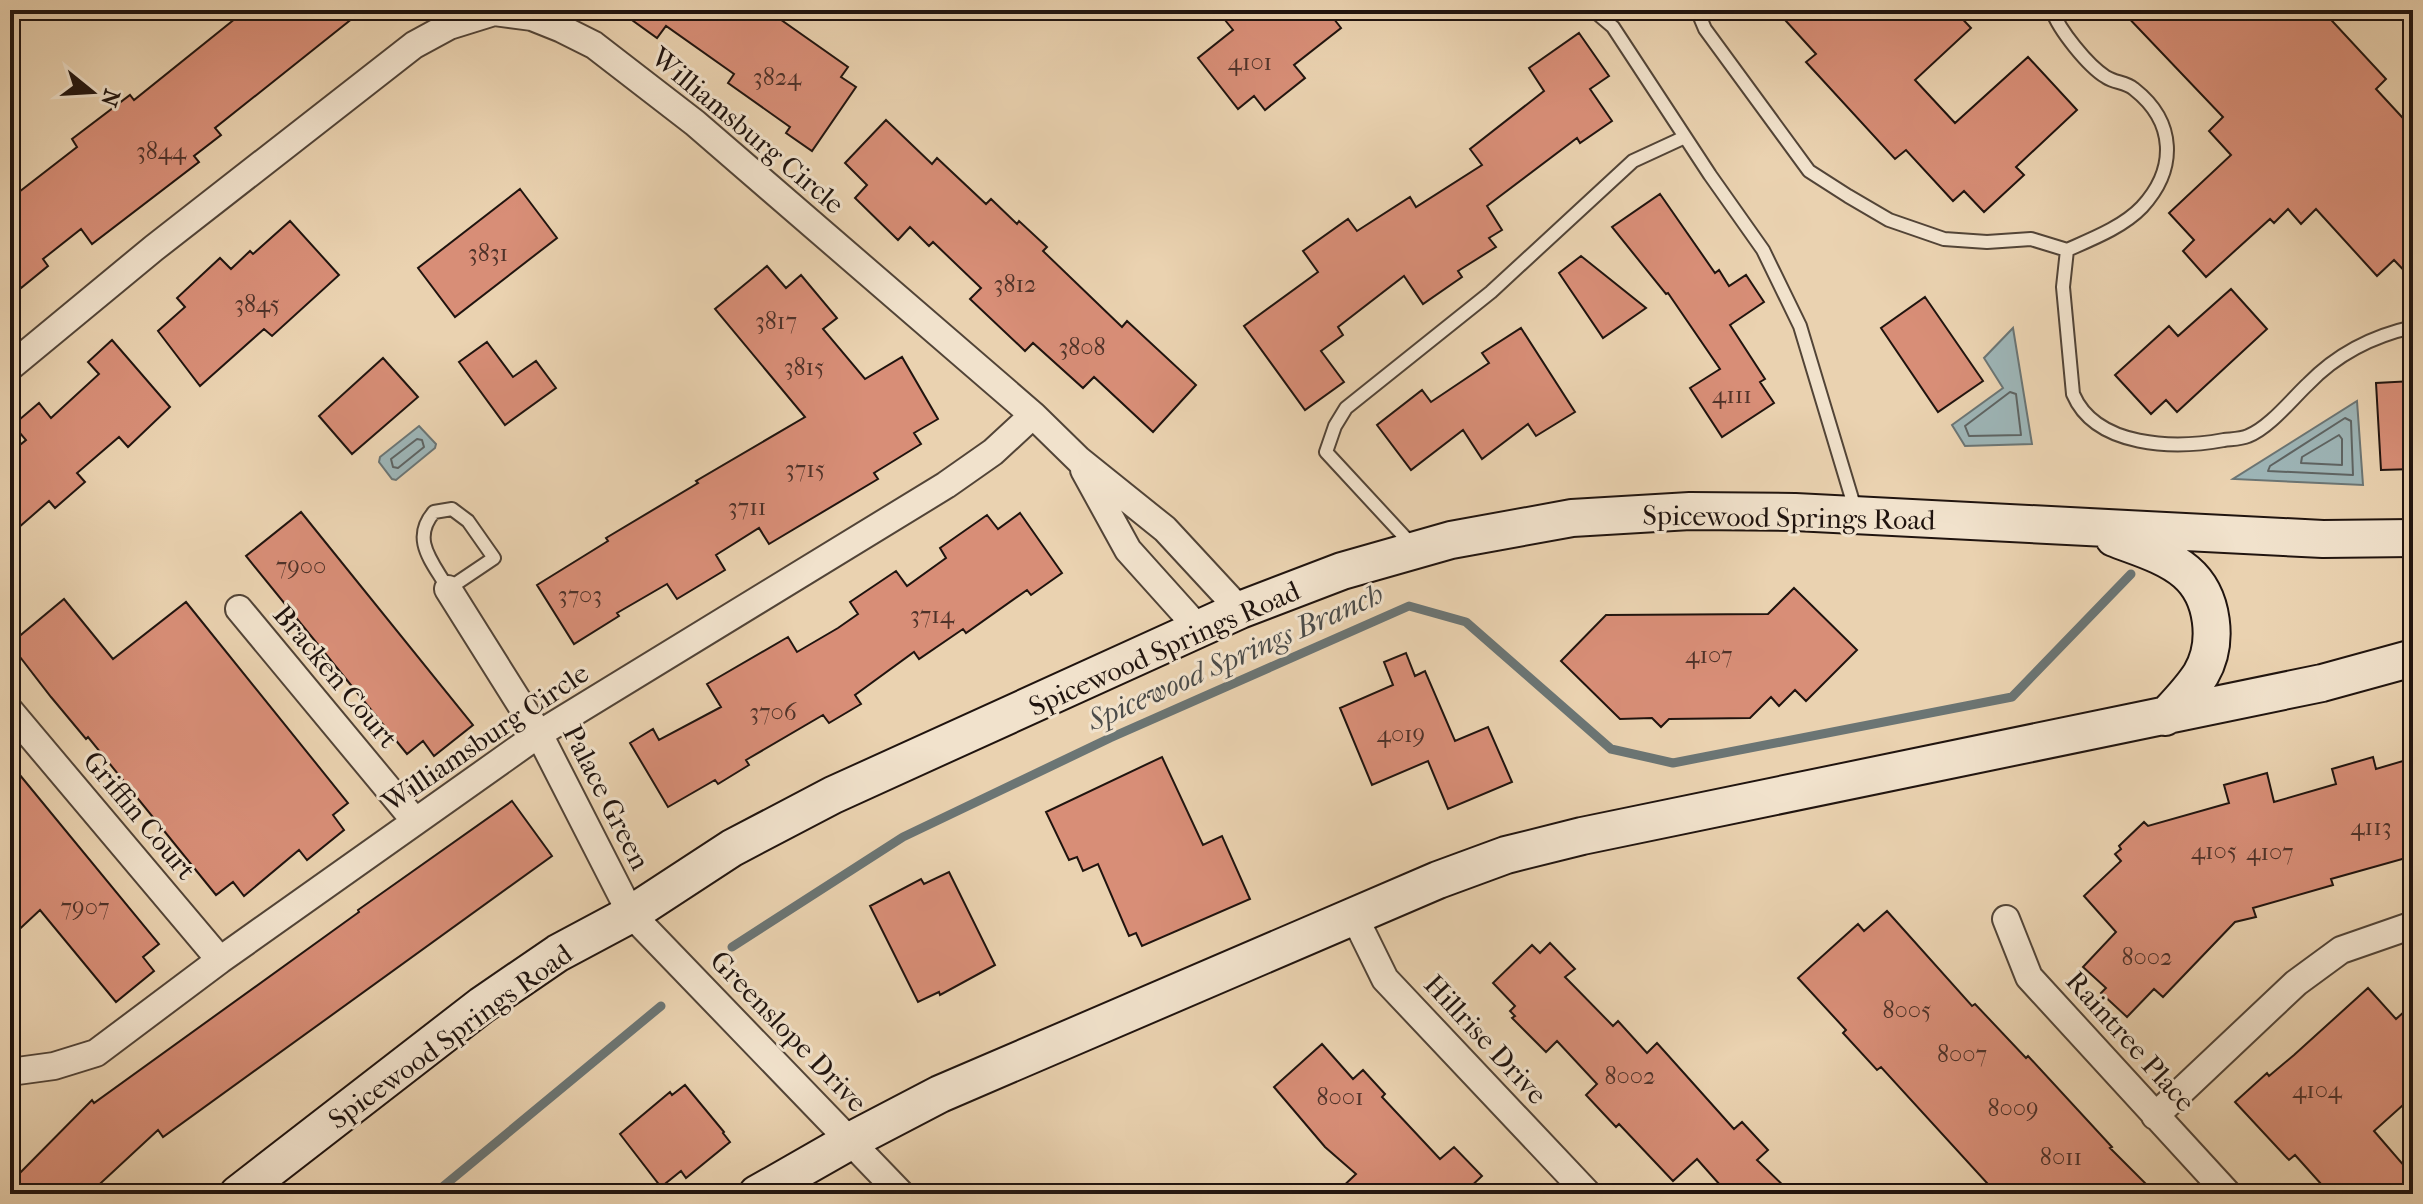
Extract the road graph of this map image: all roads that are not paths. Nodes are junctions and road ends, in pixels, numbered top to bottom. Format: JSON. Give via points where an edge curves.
{"nodes":[{"id":1,"x":1593,"y":10,"type":"edge"},
{"id":2,"x":1697,"y":10,"type":"edge"},
{"id":3,"x":2052,"y":10,"type":"edge"},
{"id":4,"x":493,"y":11,"type":"edge"},
{"id":5,"x":1685,"y":137,"type":"junction"},
{"id":6,"x":2067,"y":250,"type":"junction"},
{"id":7,"x":2413,"y":327,"type":"edge"},
{"id":8,"x":10,"y":367,"type":"edge"},
{"id":9,"x":1033,"y":415,"type":"junction"},
{"id":10,"x":1079,"y":460,"type":"junction"},
{"id":11,"x":1857,"y":515,"type":"junction"},
{"id":12,"x":2087,"y":527,"type":"junction"},
{"id":13,"x":2413,"y":538,"type":"edge"},
{"id":14,"x":1417,"y":550,"type":"junction"},
{"id":15,"x":448,"y":589,"type":"junction"},
{"id":16,"x":239,"y":609,"type":"dead end"},
{"id":17,"x":1240,"y":610,"type":"junction"},
{"id":18,"x":1199,"y":629,"type":"junction"},
{"id":19,"x":2413,"y":658,"type":"edge"},
{"id":20,"x":10,"y":711,"type":"edge"},
{"id":21,"x":2165,"y":717,"type":"junction"},
{"id":22,"x":539,"y":734,"type":"junction"},
{"id":23,"x":415,"y":821,"type":"junction"},
{"id":24,"x":631,"y":914,"type":"junction"},
{"id":25,"x":1354,"y":916,"type":"junction"},
{"id":26,"x":2006,"y":919,"type":"dead end"},
{"id":27,"x":2413,"y":925,"type":"edge"},
{"id":28,"x":220,"y":960,"type":"junction"},
{"id":29,"x":10,"y":1072,"type":"edge"},
{"id":30,"x":2155,"y":1116,"type":"junction"},
{"id":31,"x":850,"y":1141,"type":"junction"},
{"id":32,"x":238,"y":1194,"type":"edge"},
{"id":33,"x":757,"y":1194,"type":"edge"},
{"id":34,"x":901,"y":1194,"type":"edge"},
{"id":35,"x":1588,"y":1194,"type":"edge"},
{"id":36,"x":2228,"y":1194,"type":"edge"}],
"edges":[{"from":1,"to":5,"type":"lane","via":[[1613,27]]},
{"from":2,"to":6,"type":"lane","via":[[1705,29],[1809,171],[1889,220],[1944,239],[2031,239]]},
{"from":3,"to":6,"type":"lane","via":[[2067,36],[2106,78],[2133,87],[2145,99],[2163,125],[2168,150],[2162,181],[2140,209]]},
{"from":4,"to":8,"type":"street","name":"Williamsburg Circle","via":[[414,45]]},
{"from":4,"to":9,"type":"street","name":"Williamsburg Circle","via":[[532,17],[594,45],[695,123]]},
{"from":5,"to":11,"type":"lane","via":[[1763,250],[1800,326]]},
{"from":5,"to":14,"type":"lane","via":[[1633,161],[1491,292],[1346,408],[1326,452]]},
{"from":6,"to":7,"type":"lane","via":[[2063,287],[2073,394],[2082,413],[2093,421],[2155,444],[2203,444],[2250,436],[2357,344]]},
{"from":9,"to":10,"type":"street","name":"Williamsburg Circle"},
{"from":9,"to":22,"type":"street","name":"Williamsburg Circle","via":[[946,485]]},
{"from":10,"to":17,"type":"street","name":"Williamsburg Circle","via":[[1165,529]]},
{"from":10,"to":18,"type":"street","name":"Williamsburg Circle","via":[[1128,550]]},
{"from":11,"to":12,"type":"main road","name":"Spicewood Springs Road"},
{"from":11,"to":14,"type":"main road","name":"Spicewood Springs Road","via":[[1690,511],[1572,518]]},
{"from":12,"to":13,"type":"main road","name":"Spicewood Springs Road","via":[[2323,539]]},
{"from":12,"to":21,"type":"main road","via":[[2186,572],[2208,607],[2212,628],[2203,671]]},
{"from":14,"to":17,"type":"main road","name":"Spicewood Springs Road","via":[[1342,571]]},
{"from":15,"to":15,"type":"lane","via":[[494,558],[468,521],[452,509],[434,512],[424,525],[423,544]]},
{"from":15,"to":22,"type":"street","name":"Palace Green"},
{"from":16,"to":23,"type":"street","name":"Bracken Court"},
{"from":17,"to":18,"type":"main road","name":"Spicewood Springs Road"},
{"from":18,"to":24,"type":"main road","name":"Spicewood Springs Road","via":[[833,795],[732,848]]},
{"from":19,"to":21,"type":"main road"},
{"from":20,"to":28,"type":"street","name":"Griffin Court"},
{"from":21,"to":25,"type":"main road","via":[[1582,836],[1506,855]]},
{"from":22,"to":23,"type":"street","name":"Williamsburg Circle"},
{"from":22,"to":24,"type":"street","name":"Palace Green"},
{"from":23,"to":28,"type":"street","name":"Williamsburg Circle"},
{"from":24,"to":31,"type":"street","name":"Greenslope Drive"},
{"from":24,"to":32,"type":"main road","name":"Spicewood Springs Road","via":[[558,953],[482,1005]]},
{"from":25,"to":31,"type":"main road","via":[[940,1094]]},
{"from":25,"to":35,"type":"street","name":"Hillrise Drive","via":[[1385,979]]},
{"from":26,"to":30,"type":"street","name":"Raintree Place","via":[[2029,977]]},
{"from":27,"to":30,"type":"street","via":[[2341,950],[2296,983]]},
{"from":28,"to":29,"type":"street","name":"Williamsburg Circle","via":[[96,1053]]},
{"from":30,"to":36,"type":"street","name":"Raintree Place"},
{"from":31,"to":33,"type":"main road"},
{"from":31,"to":34,"type":"street","name":"Greenslope Drive"}]}
